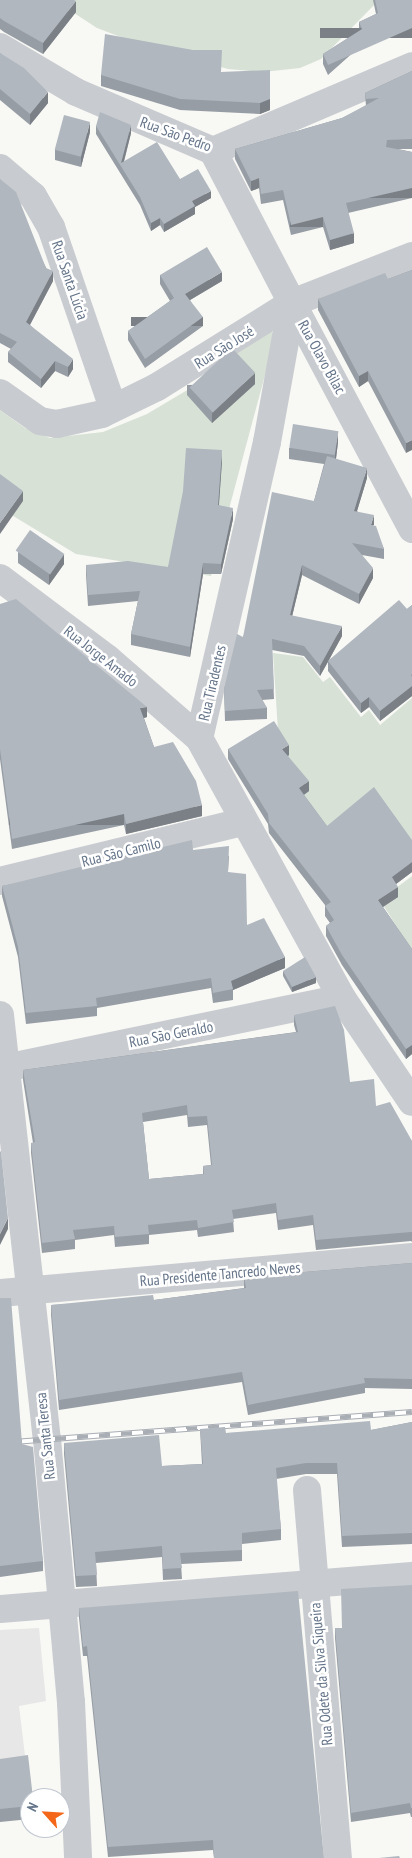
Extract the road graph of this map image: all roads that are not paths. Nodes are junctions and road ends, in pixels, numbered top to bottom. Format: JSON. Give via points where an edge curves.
{"nodes":[{"id":1,"x":0,"y":47,"type":"edge"},
{"id":2,"x":412,"y":66,"type":"edge"},
{"id":3,"x":214,"y":151,"type":"junction"},
{"id":4,"x":0,"y":168,"type":"edge"},
{"id":5,"x":412,"y":256,"type":"edge"},
{"id":6,"x":292,"y":303,"type":"junction"},
{"id":7,"x":0,"y":393,"type":"edge"},
{"id":8,"x":113,"y":408,"type":"junction"},
{"id":9,"x":411,"y":522,"type":"edge"},
{"id":10,"x":2,"y":583,"type":"edge"},
{"id":11,"x":199,"y":738,"type":"junction"},
{"id":12,"x":242,"y":822,"type":"junction"},
{"id":13,"x":0,"y":881,"type":"edge"},
{"id":14,"x":342,"y":998,"type":"junction"},
{"id":15,"x":0,"y":1015,"type":"edge"},
{"id":16,"x":2,"y":1069,"type":"edge"},
{"id":17,"x":412,"y":1102,"type":"edge"},
{"id":18,"x":412,"y":1257,"type":"edge"},
{"id":19,"x":28,"y":1290,"type":"junction"},
{"id":20,"x":0,"y":1293,"type":"edge"},
{"id":21,"x":307,"y":1490,"type":"dead end"},
{"id":22,"x":412,"y":1576,"type":"edge"},
{"id":23,"x":313,"y":1587,"type":"junction"},
{"id":24,"x":60,"y":1602,"type":"junction"},
{"id":25,"x":0,"y":1609,"type":"edge"},
{"id":26,"x":78,"y":1858,"type":"edge"},
{"id":27,"x":338,"y":1858,"type":"edge"}],
"edges":[{"from":1,"to":3,"type":"street","name":"Rua São Pedro","via":[[76,92]]},
{"from":2,"to":3,"type":"street","name":"Rua São Pedro"},
{"from":3,"to":6,"type":"street"},
{"from":4,"to":8,"type":"street","name":"Rua Santa Lúcia","via":[[33,196],[51,227]]},
{"from":5,"to":6,"type":"street","name":"Rua Olavo Bilac"},
{"from":6,"to":8,"type":"street","name":"Rua São José","via":[[157,387]]},
{"from":6,"to":9,"type":"street","name":"Rua Olavo Bilac"},
{"from":6,"to":11,"type":"street","name":"Rua Tiradentes","via":[[267,442]]},
{"from":7,"to":8,"type":"street","name":"Rua São José","via":[[24,413],[57,424]]},
{"from":10,"to":11,"type":"street","name":"Rua Jorge Amado","via":[[108,659]]},
{"from":11,"to":12,"type":"street","name":"Rua Tiradentes"},
{"from":12,"to":13,"type":"street","name":"Rua São Camilo"},
{"from":12,"to":14,"type":"street","name":"Rua Tiradentes"},
{"from":14,"to":16,"type":"street","name":"Rua São Geraldo"},
{"from":14,"to":17,"type":"street","name":"Rua Tiradentes"},
{"from":15,"to":16,"type":"street","name":"Rua Santa Teresa"},
{"from":16,"to":19,"type":"street","name":"Rua Santa Teresa"},
{"from":18,"to":19,"type":"street","name":"Rua Presidente Tancredo Neves"},
{"from":19,"to":20,"type":"street","name":"Rua Presidente Tancredo Neves"},
{"from":19,"to":24,"type":"street","name":"Rua Santa Teresa","via":[[47,1439]]},
{"from":21,"to":23,"type":"street","name":"Rua Odete da Silva Siqueira"},
{"from":22,"to":23,"type":"street"},
{"from":23,"to":24,"type":"street"},
{"from":23,"to":27,"type":"street","name":"Rua Odete da Silva Siqueira"},
{"from":24,"to":25,"type":"street"},
{"from":24,"to":26,"type":"street","name":"Rua Santa Teresa"}]}
